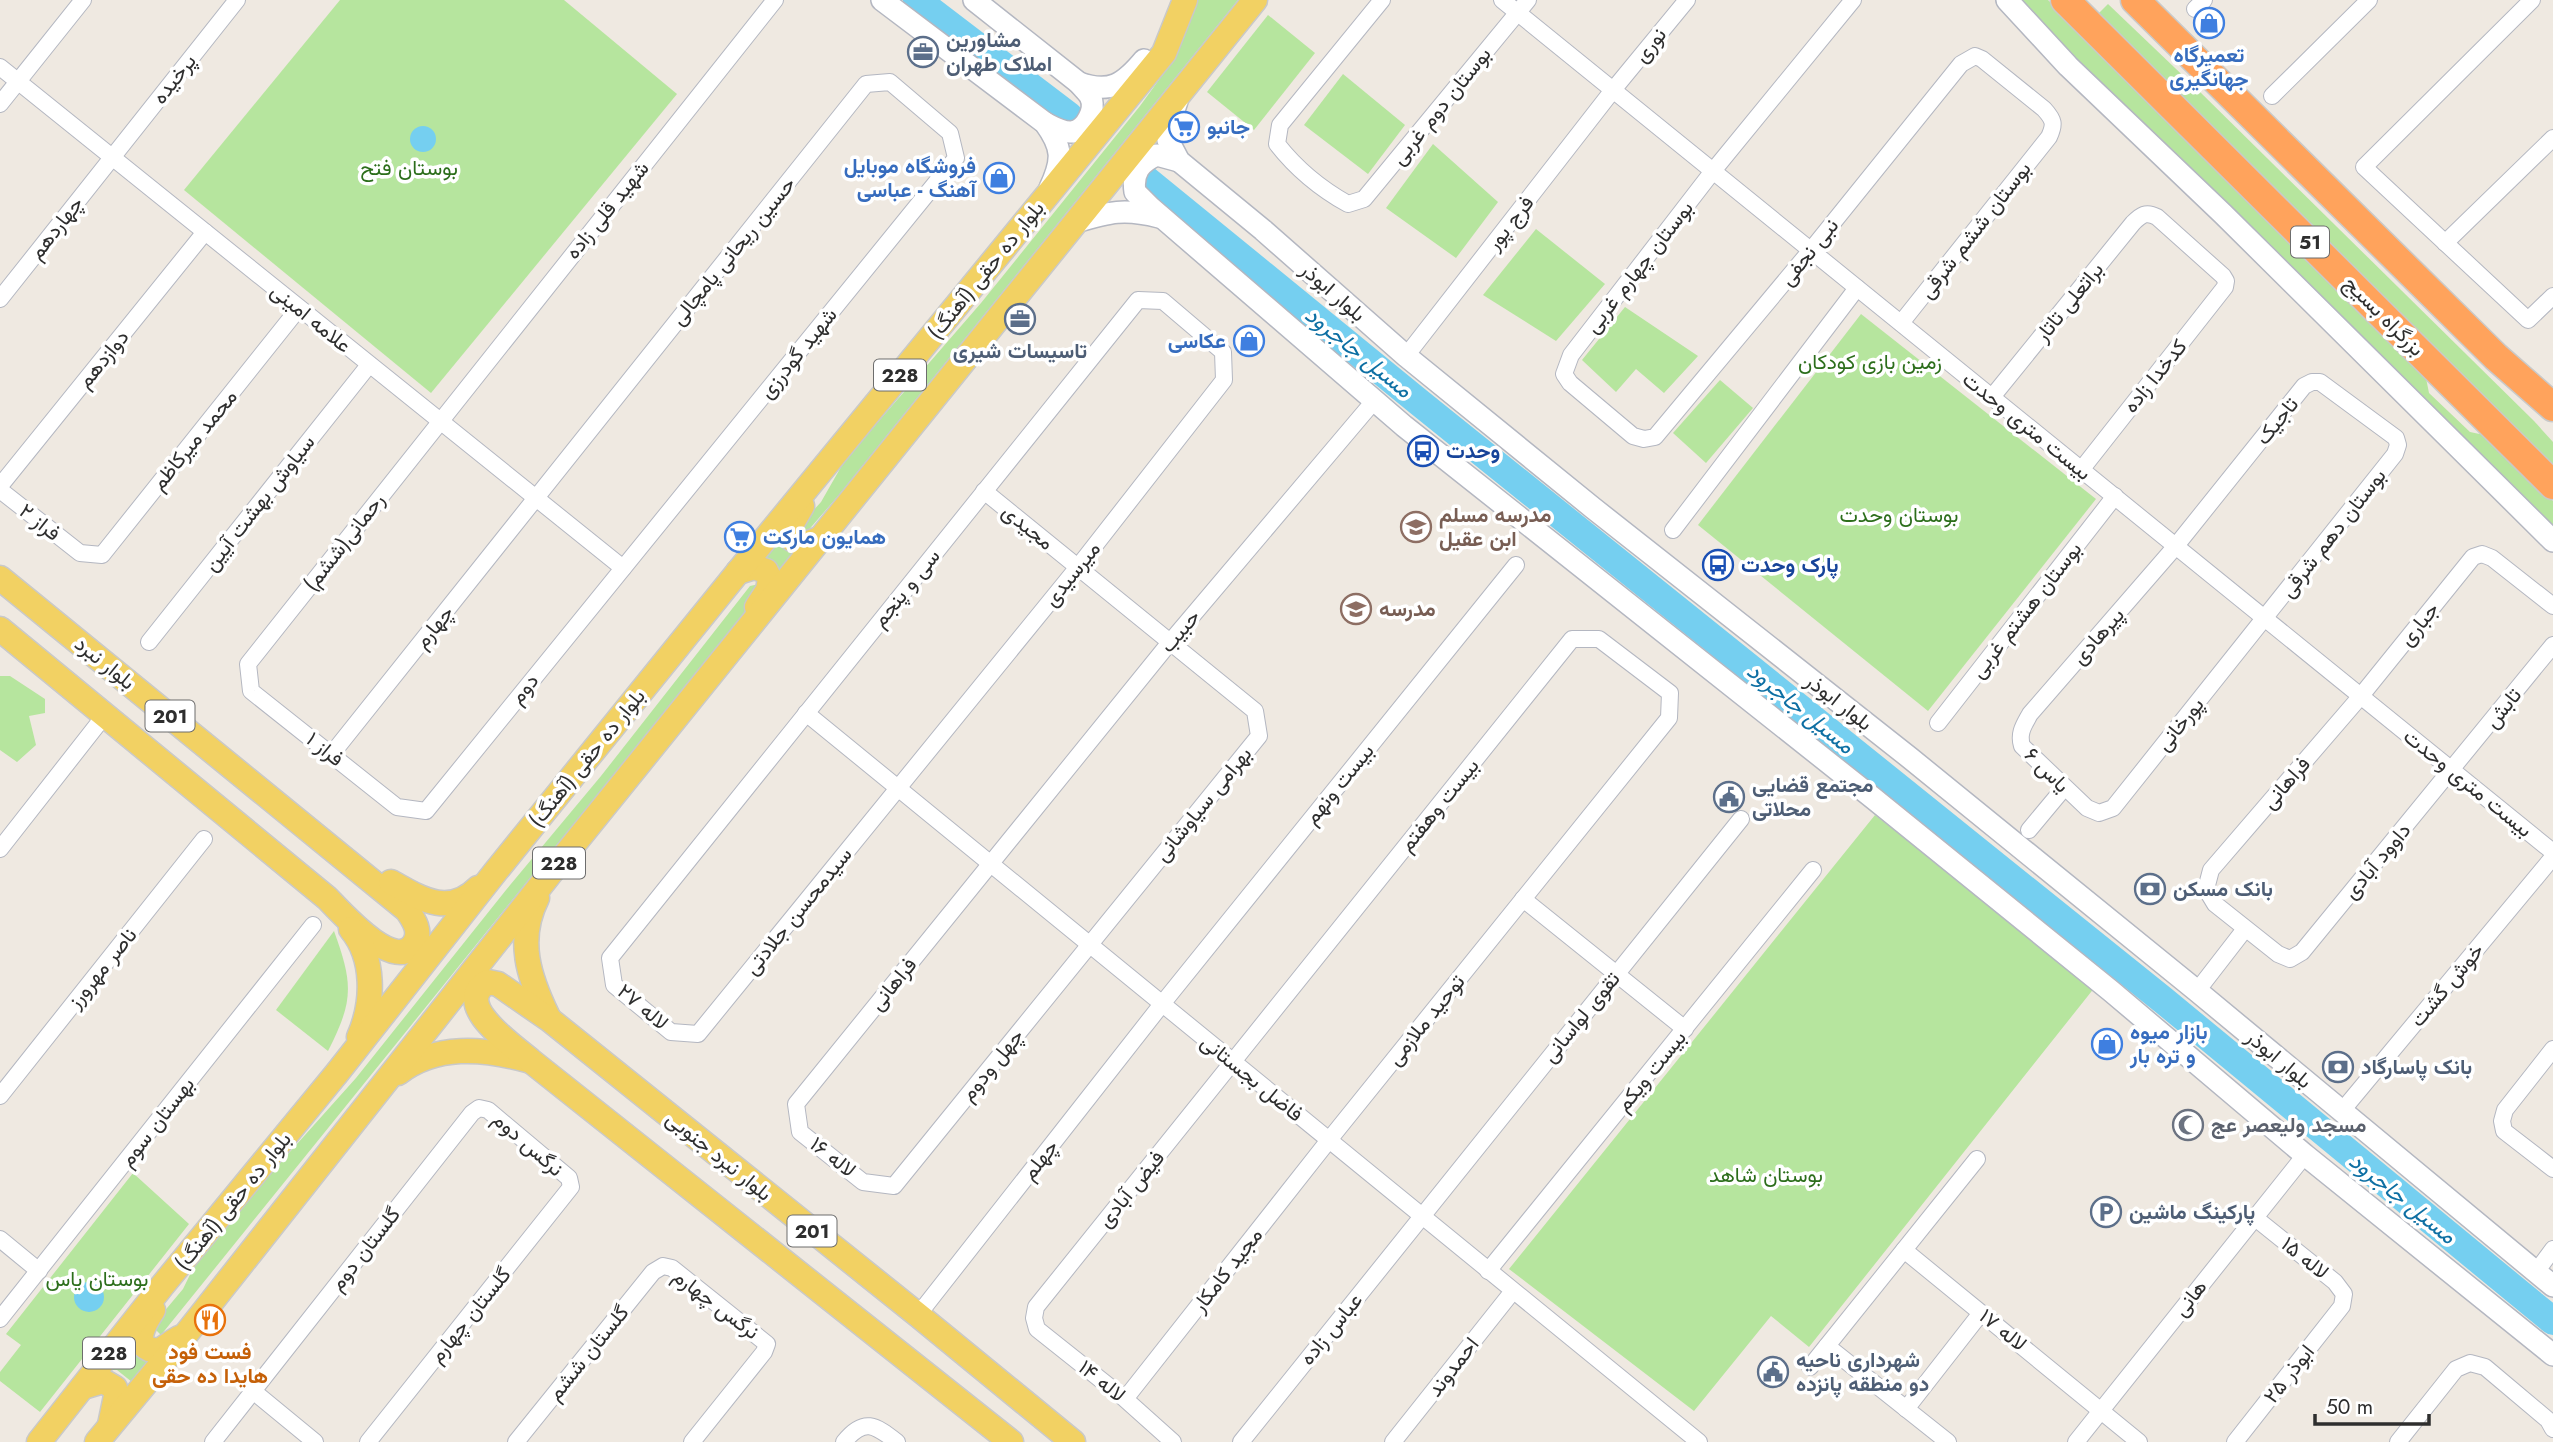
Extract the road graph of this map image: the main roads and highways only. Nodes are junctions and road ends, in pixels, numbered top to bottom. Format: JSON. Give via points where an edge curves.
{"nodes":[{"id":1,"x":883,"y":0,"type":"edge"},
{"id":2,"x":974,"y":0,"type":"edge"},
{"id":3,"x":1185,"y":0,"type":"edge"},
{"id":4,"x":1255,"y":0,"type":"edge"},
{"id":5,"x":2007,"y":0,"type":"edge"},
{"id":6,"x":2065,"y":0,"type":"edge"},
{"id":7,"x":2135,"y":0,"type":"edge"},
{"id":8,"x":1175,"y":24,"type":"junction"},
{"id":9,"x":1079,"y":83,"type":"junction"},
{"id":10,"x":1179,"y":96,"type":"junction"},
{"id":11,"x":1045,"y":123,"type":"junction"},
{"id":12,"x":1179,"y":161,"type":"junction"},
{"id":13,"x":1054,"y":187,"type":"junction"},
{"id":14,"x":1163,"y":218,"type":"junction"},
{"id":15,"x":1076,"y":222,"type":"junction"},
{"id":16,"x":2553,"y":407,"type":"edge"},
{"id":17,"x":819,"y":477,"type":"junction"},
{"id":18,"x":2553,"y":485,"type":"edge"},
{"id":19,"x":822,"y":538,"type":"junction"},
{"id":20,"x":2553,"y":541,"type":"edge"},
{"id":21,"x":738,"y":572,"type":"junction"},
{"id":22,"x":0,"y":578,"type":"edge"},
{"id":23,"x":0,"y":629,"type":"edge"},
{"id":24,"x":737,"y":644,"type":"junction"},
{"id":25,"x":340,"y":854,"type":"junction"},
{"id":26,"x":496,"y":871,"type":"junction"},
{"id":27,"x":549,"y":875,"type":"junction"},
{"id":28,"x":327,"y":898,"type":"junction"},
{"id":29,"x":550,"y":1020,"type":"junction"},
{"id":30,"x":531,"y":1061,"type":"junction"},
{"id":31,"x":337,"y":1073,"type":"junction"},
{"id":32,"x":383,"y":1084,"type":"junction"},
{"id":33,"x":181,"y":1265,"type":"junction"},
{"id":34,"x":2553,"y":1286,"type":"edge"},
{"id":35,"x":187,"y":1333,"type":"junction"},
{"id":36,"x":2553,"y":1355,"type":"edge"},
{"id":37,"x":83,"y":1387,"type":"junction"},
{"id":38,"x":104,"y":1434,"type":"edge"},
{"id":39,"x":39,"y":1442,"type":"edge"},
{"id":40,"x":1010,"y":1442,"type":"edge"},
{"id":41,"x":1073,"y":1442,"type":"edge"}],
"edges":[{"from":1,"to":11,"type":"main road"},
{"from":2,"to":9,"type":"main road"},
{"from":3,"to":8,"type":"main road","number":"228"},
{"from":4,"to":10,"type":"main road","number":"228"},
{"from":5,"to":20,"type":"main road","via":[[2068,66]]},
{"from":6,"to":18,"type":"highway","name":"بزرگراه بسیج","number":"51"},
{"from":7,"to":16,"type":"highway","number":"51","via":[[2487,348]]},
{"from":8,"to":9,"type":"main road","via":[[1129,78],[1108,88]]},
{"from":8,"to":13,"type":"main road","number":"228","via":[[1164,52]]},
{"from":9,"to":11,"type":"main road","via":[[1091,97],[1093,109],[1086,123],[1075,132],[1062,132]]},
{"from":10,"to":12,"type":"main road","via":[[1168,140]]},
{"from":10,"to":15,"type":"main road","name":"بلوار ده حقی (آهنگ)","number":"228"},
{"from":11,"to":13,"type":"main road","via":[[1060,150]]},
{"from":12,"to":14,"type":"main road","via":[[1157,155],[1135,173],[1135,191]]},
{"from":12,"to":34,"type":"main road","name":"بلوار ابوذر","via":[[1406,356],[1900,750]]},
{"from":13,"to":17,"type":"main road","name":"بلوار ده حقی (آهنگ)","number":"228"},
{"from":14,"to":15,"type":"main road","via":[[1120,211]]},
{"from":14,"to":36,"type":"main road","via":[[1374,401],[1874,798]]},
{"from":15,"to":19,"type":"main road","name":"بلوار ده حقی (آهنگ)","number":"228"},
{"from":17,"to":19,"type":"main road","via":[[794,517],[790,535],[803,545]]},
{"from":17,"to":21,"type":"main road","name":"بلوار ده حقی (آهنگ)","number":"228"},
{"from":19,"to":24,"type":"main road","name":"بلوار ده حقی (آهنگ)","number":"228"},
{"from":21,"to":24,"type":"main road","via":[[759,568],[770,579]]},
{"from":21,"to":26,"type":"main road","name":"بلوار ده حقی (آهنگ)","number":"228"},
{"from":22,"to":25,"type":"main road","name":"بلوار نبرد","number":"201"},
{"from":23,"to":28,"type":"main road","name":"بلوار نبرد","number":"201"},
{"from":24,"to":27,"type":"main road","name":"بلوار ده حقی (آهنگ)","number":"228"},
{"from":25,"to":26,"type":"main road","via":[[426,902],[442,905],[473,894]]},
{"from":25,"to":28,"type":"main road","number":"201","via":[[407,910],[416,924],[416,942],[402,951],[383,948]]},
{"from":26,"to":31,"type":"main road","name":"بلوار ده حقی (آهنگ)","number":"228"},
{"from":27,"to":29,"type":"main road","name":"بلوار نبرد جنوبی","via":[[530,911],[527,935],[533,986]]},
{"from":27,"to":32,"type":"main road","name":"بلوار ده حقی (آهنگ)","number":"228"},
{"from":28,"to":31,"type":"main road","via":[[360,939],[369,969],[369,1004],[360,1034]]},
{"from":29,"to":30,"type":"main road","number":"201","via":[[498,984],[481,986],[475,998],[486,1021]]},
{"from":29,"to":41,"type":"main road","name":"بلوار نبرد جنوبی","number":"201"},
{"from":30,"to":32,"type":"main road","name":"بلوار نبرد جنوبی","via":[[497,1052],[438,1053],[409,1065]]},
{"from":30,"to":40,"type":"main road","name":"بلوار نبرد جنوبی","number":"201"},
{"from":31,"to":33,"type":"main road","name":"بلوار ده حقی (آهنگ)","number":"228"},
{"from":32,"to":35,"type":"main road","name":"بلوار ده حقی (آهنگ)","number":"228"},
{"from":33,"to":35,"type":"main road","via":[[142,1327],[141,1337],[150,1350],[158,1351]]},
{"from":33,"to":37,"type":"main road","name":"بلوار ده حقی (آهنگ)","number":"228"},
{"from":35,"to":38,"type":"main road","name":"بلوار ده حقی (آهنگ)","number":"228"},
{"from":37,"to":38,"type":"main road","via":[[103,1381],[115,1388]]},
{"from":37,"to":39,"type":"main road","name":"بلوار ده حقی (آهنگ)","number":"228"}]}
